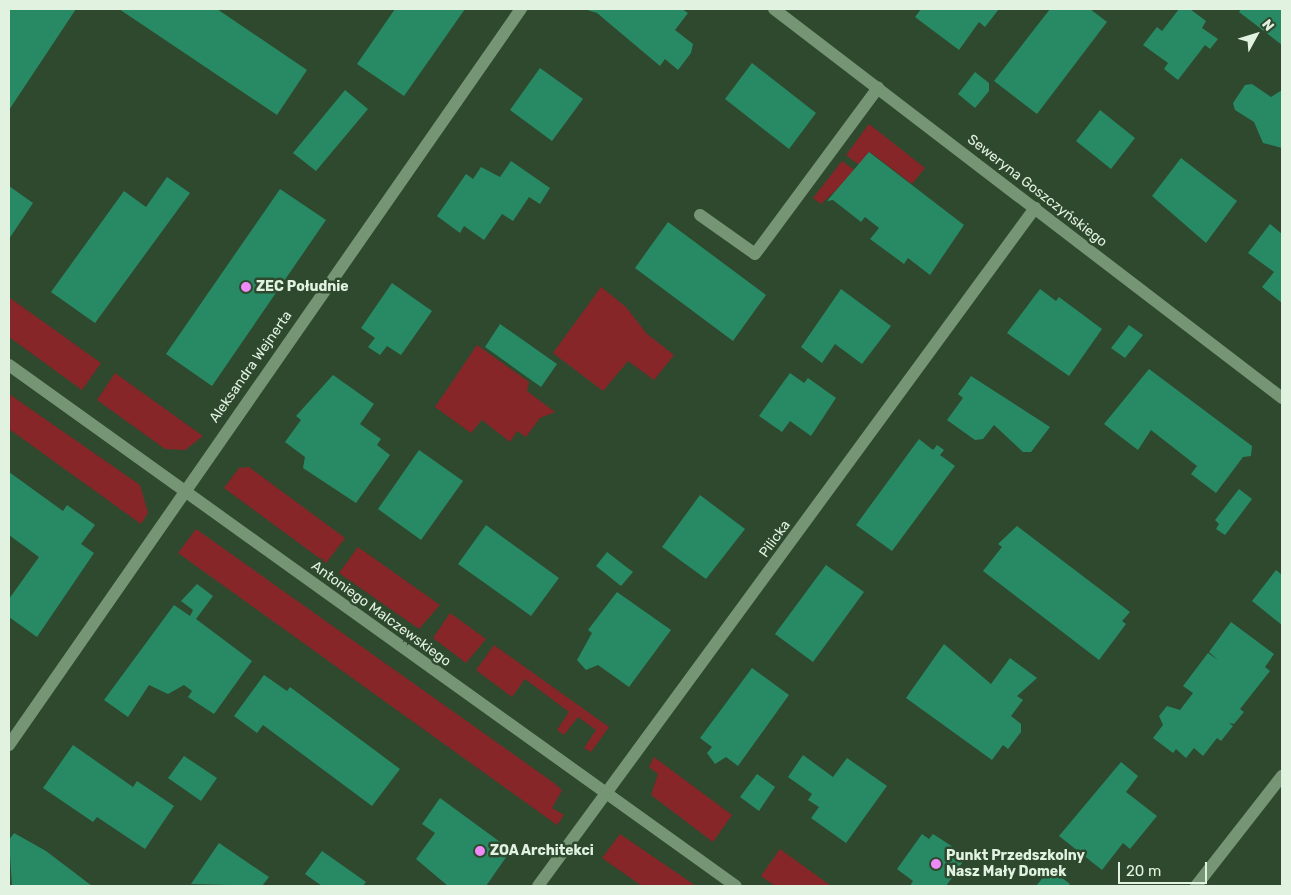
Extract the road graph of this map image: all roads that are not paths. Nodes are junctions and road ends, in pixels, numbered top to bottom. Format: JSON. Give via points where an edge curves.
{"nodes":[{"id":1,"x":521,"y":9,"type":"edge"},
{"id":2,"x":774,"y":9,"type":"edge"},
{"id":3,"x":878,"y":88,"type":"junction"},
{"id":4,"x":1035,"y":208,"type":"junction"},
{"id":5,"x":700,"y":215,"type":"dead end"},
{"id":6,"x":9,"y":365,"type":"edge"},
{"id":7,"x":1282,"y":398,"type":"edge"},
{"id":8,"x":185,"y":489,"type":"junction"},
{"id":9,"x":9,"y":745,"type":"edge"},
{"id":10,"x":1282,"y":776,"type":"edge"},
{"id":11,"x":606,"y":796,"type":"junction"},
{"id":12,"x":538,"y":886,"type":"edge"},
{"id":13,"x":736,"y":886,"type":"edge"},
{"id":14,"x":1196,"y":886,"type":"edge"}],
"edges":[{"from":1,"to":8,"type":"street","name":"Aleksandra Wejnerta"},
{"from":2,"to":3,"type":"street","name":"Seweryna Goszczyńskiego"},
{"from":3,"to":4,"type":"street","name":"Seweryna Goszczyńskiego"},
{"from":3,"to":5,"type":"street","via":[[755,254]]},
{"from":4,"to":7,"type":"street","name":"Seweryna Goszczyńskiego"},
{"from":4,"to":11,"type":"street","name":"Pilicka"},
{"from":6,"to":8,"type":"street","name":"Antoniego Malczewskiego"},
{"from":8,"to":9,"type":"street","name":"Aleksandra Wejnerta"},
{"from":8,"to":11,"type":"street","name":"Antoniego Malczewskiego"},
{"from":10,"to":14,"type":"street"},
{"from":11,"to":12,"type":"street","name":"Pilicka"},
{"from":11,"to":13,"type":"street","name":"Antoniego Malczewskiego"}]}
